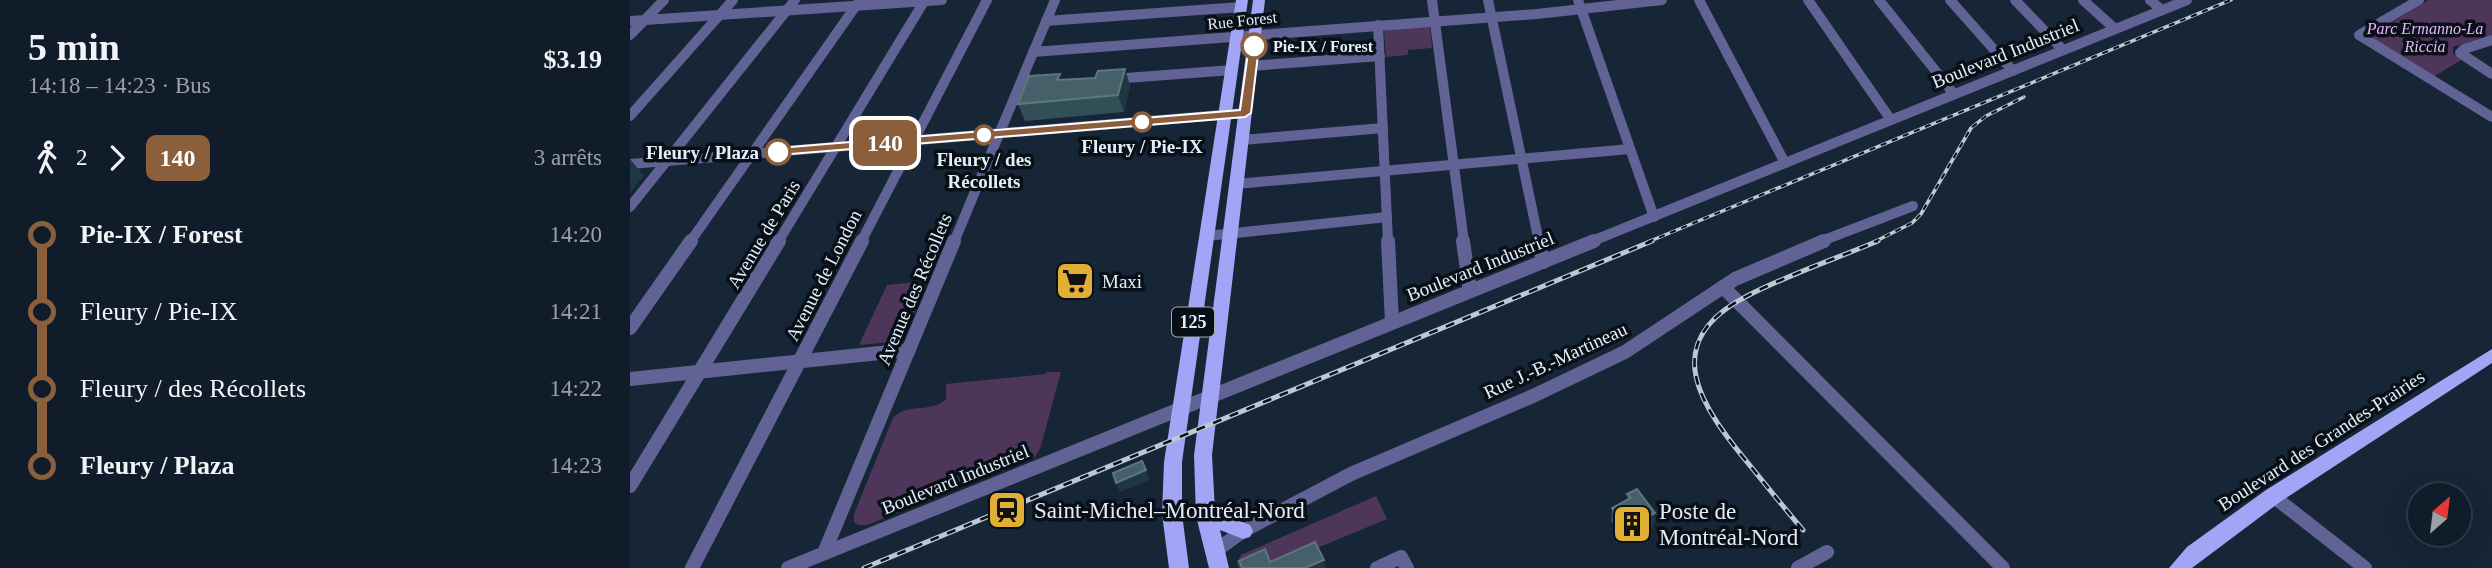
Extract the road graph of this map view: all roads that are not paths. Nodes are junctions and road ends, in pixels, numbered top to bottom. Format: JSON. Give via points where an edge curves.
{"nodes":[{"id":1,"x":664,"y":0,"type":"edge"},
{"id":2,"x":733,"y":0,"type":"edge"},
{"id":3,"x":795,"y":0,"type":"edge"},
{"id":4,"x":942,"y":0,"type":"edge"},
{"id":5,"x":987,"y":0,"type":"edge"},
{"id":6,"x":1055,"y":0,"type":"edge"},
{"id":7,"x":1259,"y":0,"type":"edge"},
{"id":8,"x":1432,"y":0,"type":"edge"},
{"id":9,"x":1488,"y":0,"type":"edge"},
{"id":10,"x":1662,"y":0,"type":"edge"},
{"id":11,"x":1699,"y":0,"type":"edge"},
{"id":12,"x":1808,"y":0,"type":"edge"},
{"id":13,"x":1880,"y":0,"type":"edge"},
{"id":14,"x":1950,"y":0,"type":"edge"},
{"id":15,"x":2015,"y":0,"type":"edge"},
{"id":16,"x":2083,"y":0,"type":"edge"},
{"id":17,"x":2150,"y":0,"type":"edge"},
{"id":18,"x":2187,"y":0,"type":"edge"},
{"id":19,"x":2420,"y":0,"type":"edge"},
{"id":20,"x":925,"y":1,"type":"edge"},
{"id":21,"x":858,"y":3,"type":"edge"},
{"id":22,"x":1242,"y":4,"type":"edge"},
{"id":23,"x":1579,"y":4,"type":"edge"},
{"id":24,"x":2162,"y":10,"type":"junction"},
{"id":25,"x":787,"y":11,"type":"junction"},
{"id":26,"x":720,"y":15,"type":"junction"},
{"id":27,"x":1492,"y":18,"type":"junction"},
{"id":28,"x":644,"y":20,"type":"junction"},
{"id":29,"x":630,"y":21,"type":"edge"},
{"id":30,"x":1046,"y":21,"type":"junction"},
{"id":31,"x":1435,"y":21,"type":"junction"},
{"id":32,"x":1378,"y":25,"type":"junction"},
{"id":33,"x":2115,"y":29,"type":"junction"},
{"id":34,"x":1255,"y":33,"type":"junction"},
{"id":35,"x":630,"y":35,"type":"edge"},
{"id":36,"x":1236,"y":37,"type":"junction"},
{"id":37,"x":2360,"y":37,"type":"joint"},
{"id":38,"x":2492,"y":40,"type":"edge"},
{"id":39,"x":2063,"y":50,"type":"junction"},
{"id":40,"x":1033,"y":52,"type":"junction"},
{"id":41,"x":1380,"y":56,"type":"junction"},
{"id":42,"x":1251,"y":66,"type":"junction"},
{"id":43,"x":1232,"y":70,"type":"junction"},
{"id":44,"x":2013,"y":71,"type":"junction"},
{"id":45,"x":2492,"y":74,"type":"edge"},
{"id":46,"x":1107,"y":80,"type":"edge"},
{"id":47,"x":1032,"y":86,"type":"edge"},
{"id":48,"x":1019,"y":87,"type":"junction"},
{"id":49,"x":1954,"y":94,"type":"junction"},
{"id":50,"x":1245,"y":113,"type":"junction"},
{"id":51,"x":1225,"y":114,"type":"junction"},
{"id":52,"x":630,"y":116,"type":"edge"},
{"id":53,"x":2492,"y":117,"type":"edge"},
{"id":54,"x":1891,"y":120,"type":"junction"},
{"id":55,"x":1383,"y":128,"type":"junction"},
{"id":56,"x":1000,"y":133,"type":"junction"},
{"id":57,"x":1242,"y":140,"type":"junction"},
{"id":58,"x":914,"y":141,"type":"junction"},
{"id":59,"x":836,"y":147,"type":"junction"},
{"id":60,"x":1630,"y":149,"type":"junction"},
{"id":61,"x":752,"y":154,"type":"junction"},
{"id":62,"x":1521,"y":159,"type":"junction"},
{"id":63,"x":667,"y":161,"type":"junction"},
{"id":64,"x":1785,"y":163,"type":"junction"},
{"id":65,"x":630,"y":164,"type":"edge"},
{"id":66,"x":1453,"y":164,"type":"junction"},
{"id":67,"x":1384,"y":170,"type":"junction"},
{"id":68,"x":1236,"y":184,"type":"junction"},
{"id":69,"x":1913,"y":206,"type":"dead end"},
{"id":70,"x":630,"y":207,"type":"edge"},
{"id":71,"x":1387,"y":217,"type":"junction"},
{"id":72,"x":1654,"y":217,"type":"junction"},
{"id":73,"x":1230,"y":232,"type":"junction"},
{"id":74,"x":1206,"y":236,"type":"junction"},
{"id":75,"x":1543,"y":262,"type":"junction"},
{"id":76,"x":1723,"y":286,"type":"junction"},
{"id":77,"x":1470,"y":291,"type":"junction"},
{"id":78,"x":1392,"y":322,"type":"junction"},
{"id":79,"x":630,"y":328,"type":"edge"},
{"id":80,"x":909,"y":350,"type":"junction"},
{"id":81,"x":2492,"y":355,"type":"edge"},
{"id":82,"x":800,"y":360,"type":"junction"},
{"id":83,"x":699,"y":372,"type":"junction"},
{"id":84,"x":630,"y":379,"type":"edge"},
{"id":85,"x":1209,"y":396,"type":"junction"},
{"id":86,"x":1181,"y":408,"type":"junction"},
{"id":87,"x":630,"y":486,"type":"edge"},
{"id":88,"x":2273,"y":496,"type":"junction"},
{"id":89,"x":1206,"y":516,"type":"junction"},
{"id":90,"x":1243,"y":531,"type":"junction"},
{"id":91,"x":1827,"y":552,"type":"dead end"},
{"id":92,"x":824,"y":553,"type":"junction"},
{"id":93,"x":1216,"y":560,"type":"edge"},
{"id":94,"x":692,"y":568,"type":"edge"},
{"id":95,"x":788,"y":568,"type":"edge"},
{"id":96,"x":1179,"y":568,"type":"edge"},
{"id":97,"x":1377,"y":568,"type":"edge"},
{"id":98,"x":1407,"y":568,"type":"edge"},
{"id":99,"x":1798,"y":568,"type":"edge"},
{"id":100,"x":2003,"y":568,"type":"edge"},
{"id":101,"x":2179,"y":568,"type":"edge"},
{"id":102,"x":2365,"y":568,"type":"edge"}],
"edges":[{"from":1,"to":28,"type":"street"},
{"from":2,"to":26,"type":"street"},
{"from":3,"to":25,"type":"street"},
{"from":4,"to":20,"type":"street"},
{"from":5,"to":58,"type":"street","name":"Avenue de London"},
{"from":6,"to":30,"type":"street","name":"Avenue des Récollets"},
{"from":7,"to":34,"type":"main road","number":"125"},
{"from":8,"to":31,"type":"street"},
{"from":9,"to":27,"type":"street"},
{"from":10,"to":23,"type":"street","name":"Rue Forest"},
{"from":11,"to":64,"type":"street"},
{"from":12,"to":54,"type":"street"},
{"from":13,"to":49,"type":"street"},
{"from":14,"to":44,"type":"street"},
{"from":15,"to":39,"type":"street"},
{"from":16,"to":33,"type":"street"},
{"from":17,"to":24,"type":"street"},
{"from":18,"to":24,"type":"street","name":"Boulevard Industriel"},
{"from":19,"to":37,"type":"street"},
{"from":20,"to":21,"type":"street"},
{"from":20,"to":59,"type":"street","name":"Avenue de Paris"},
{"from":21,"to":25,"type":"street"},
{"from":21,"to":61,"type":"street"},
{"from":22,"to":30,"type":"street"},
{"from":22,"to":36,"type":"main road","number":"125"},
{"from":23,"to":27,"type":"street","name":"Rue Forest"},
{"from":23,"to":60,"type":"street"},
{"from":24,"to":33,"type":"street","name":"Boulevard Industriel"},
{"from":25,"to":26,"type":"street"},
{"from":25,"to":63,"type":"street"},
{"from":26,"to":28,"type":"street"},
{"from":26,"to":52,"type":"street"},
{"from":27,"to":31,"type":"street","name":"Rue Forest"},
{"from":27,"to":62,"type":"street"},
{"from":28,"to":29,"type":"street"},
{"from":28,"to":35,"type":"street"},
{"from":30,"to":40,"type":"street","name":"Avenue des Récollets"},
{"from":31,"to":32,"type":"street","name":"Rue Forest"},
{"from":31,"to":66,"type":"street"},
{"from":32,"to":34,"type":"street","name":"Rue Forest"},
{"from":32,"to":41,"type":"street"},
{"from":33,"to":39,"type":"street","name":"Boulevard Industriel"},
{"from":34,"to":36,"type":"street","name":"Rue Forest"},
{"from":34,"to":42,"type":"main road","number":"125"},
{"from":36,"to":40,"type":"street","name":"Rue Forest"},
{"from":36,"to":43,"type":"main road","number":"125"},
{"from":37,"to":53,"type":"street"},
{"from":38,"to":45,"type":"street","via":[[2460,52]]},
{"from":39,"to":44,"type":"street","name":"Boulevard Industriel"},
{"from":40,"to":48,"type":"street","name":"Avenue des Récollets"},
{"from":41,"to":42,"type":"street"},
{"from":41,"to":55,"type":"street"},
{"from":42,"to":50,"type":"main road","number":"125"},
{"from":43,"to":46,"type":"street"},
{"from":43,"to":51,"type":"main road","number":"125"},
{"from":44,"to":49,"type":"street","name":"Boulevard Industriel"},
{"from":47,"to":48,"type":"street"},
{"from":48,"to":56,"type":"street","name":"Avenue des Récollets"},
{"from":49,"to":54,"type":"street","name":"Boulevard Industriel"},
{"from":50,"to":51,"type":"street"},
{"from":50,"to":57,"type":"main road","number":"125"},
{"from":51,"to":56,"type":"street"},
{"from":51,"to":74,"type":"main road","number":"125"},
{"from":54,"to":64,"type":"street","name":"Boulevard Industriel"},
{"from":55,"to":57,"type":"street"},
{"from":55,"to":67,"type":"street"},
{"from":56,"to":58,"type":"street"},
{"from":56,"to":80,"type":"street","name":"Avenue des Récollets"},
{"from":57,"to":68,"type":"main road","number":"125"},
{"from":58,"to":59,"type":"street"},
{"from":58,"to":82,"type":"street","name":"Avenue de London"},
{"from":59,"to":61,"type":"street"},
{"from":59,"to":83,"type":"street","name":"Avenue de Paris"},
{"from":60,"to":62,"type":"street"},
{"from":60,"to":72,"type":"street"},
{"from":61,"to":63,"type":"street"},
{"from":61,"to":79,"type":"street"},
{"from":62,"to":66,"type":"street"},
{"from":62,"to":75,"type":"street"},
{"from":63,"to":65,"type":"street"},
{"from":63,"to":70,"type":"street"},
{"from":64,"to":72,"type":"street","name":"Boulevard Industriel"},
{"from":66,"to":67,"type":"street"},
{"from":66,"to":77,"type":"street"},
{"from":67,"to":68,"type":"street"},
{"from":67,"to":71,"type":"street"},
{"from":68,"to":73,"type":"main road","number":"125"},
{"from":69,"to":76,"type":"street","name":"Rue J.-B.-Martineau","via":[[1782,257]]},
{"from":71,"to":73,"type":"street"},
{"from":71,"to":78,"type":"street"},
{"from":72,"to":75,"type":"street","name":"Boulevard Industriel"},
{"from":73,"to":74,"type":"street"},
{"from":73,"to":85,"type":"main road","number":"125"},
{"from":74,"to":86,"type":"main road","number":"125"},
{"from":75,"to":77,"type":"street","name":"Boulevard Industriel"},
{"from":76,"to":90,"type":"street","name":"Rue J.-B.-Martineau","via":[[1612,359],[1351,474]]},
{"from":76,"to":100,"type":"street"},
{"from":77,"to":78,"type":"street","name":"Boulevard Industriel"},
{"from":78,"to":85,"type":"street","name":"Boulevard Industriel"},
{"from":80,"to":82,"type":"street"},
{"from":80,"to":92,"type":"street","name":"Avenue des Récollets"},
{"from":81,"to":88,"type":"main road","name":"Boulevard des Grandes-Prairies"},
{"from":82,"to":83,"type":"street"},
{"from":82,"to":94,"type":"street","name":"Avenue de London"},
{"from":83,"to":84,"type":"street"},
{"from":83,"to":87,"type":"street","name":"Avenue de Paris"},
{"from":85,"to":86,"type":"street","name":"Boulevard Industriel"},
{"from":85,"to":89,"type":"main road","number":"125","via":[[1203,454]]},
{"from":86,"to":92,"type":"street","name":"Boulevard Industriel"},
{"from":86,"to":96,"type":"main road","number":"125","via":[[1171,490]]},
{"from":88,"to":101,"type":"main road","name":"Boulevard des Grandes-Prairies"},
{"from":88,"to":102,"type":"street"},
{"from":89,"to":90,"type":"main road"},
{"from":89,"to":93,"type":"main road","number":"125"},
{"from":90,"to":93,"type":"street","name":"Rue J.-B.-Martineau"},
{"from":91,"to":99,"type":"street"},
{"from":92,"to":95,"type":"street","name":"Boulevard Industriel"},
{"from":97,"to":98,"type":"street","via":[[1401,557]]}]}
